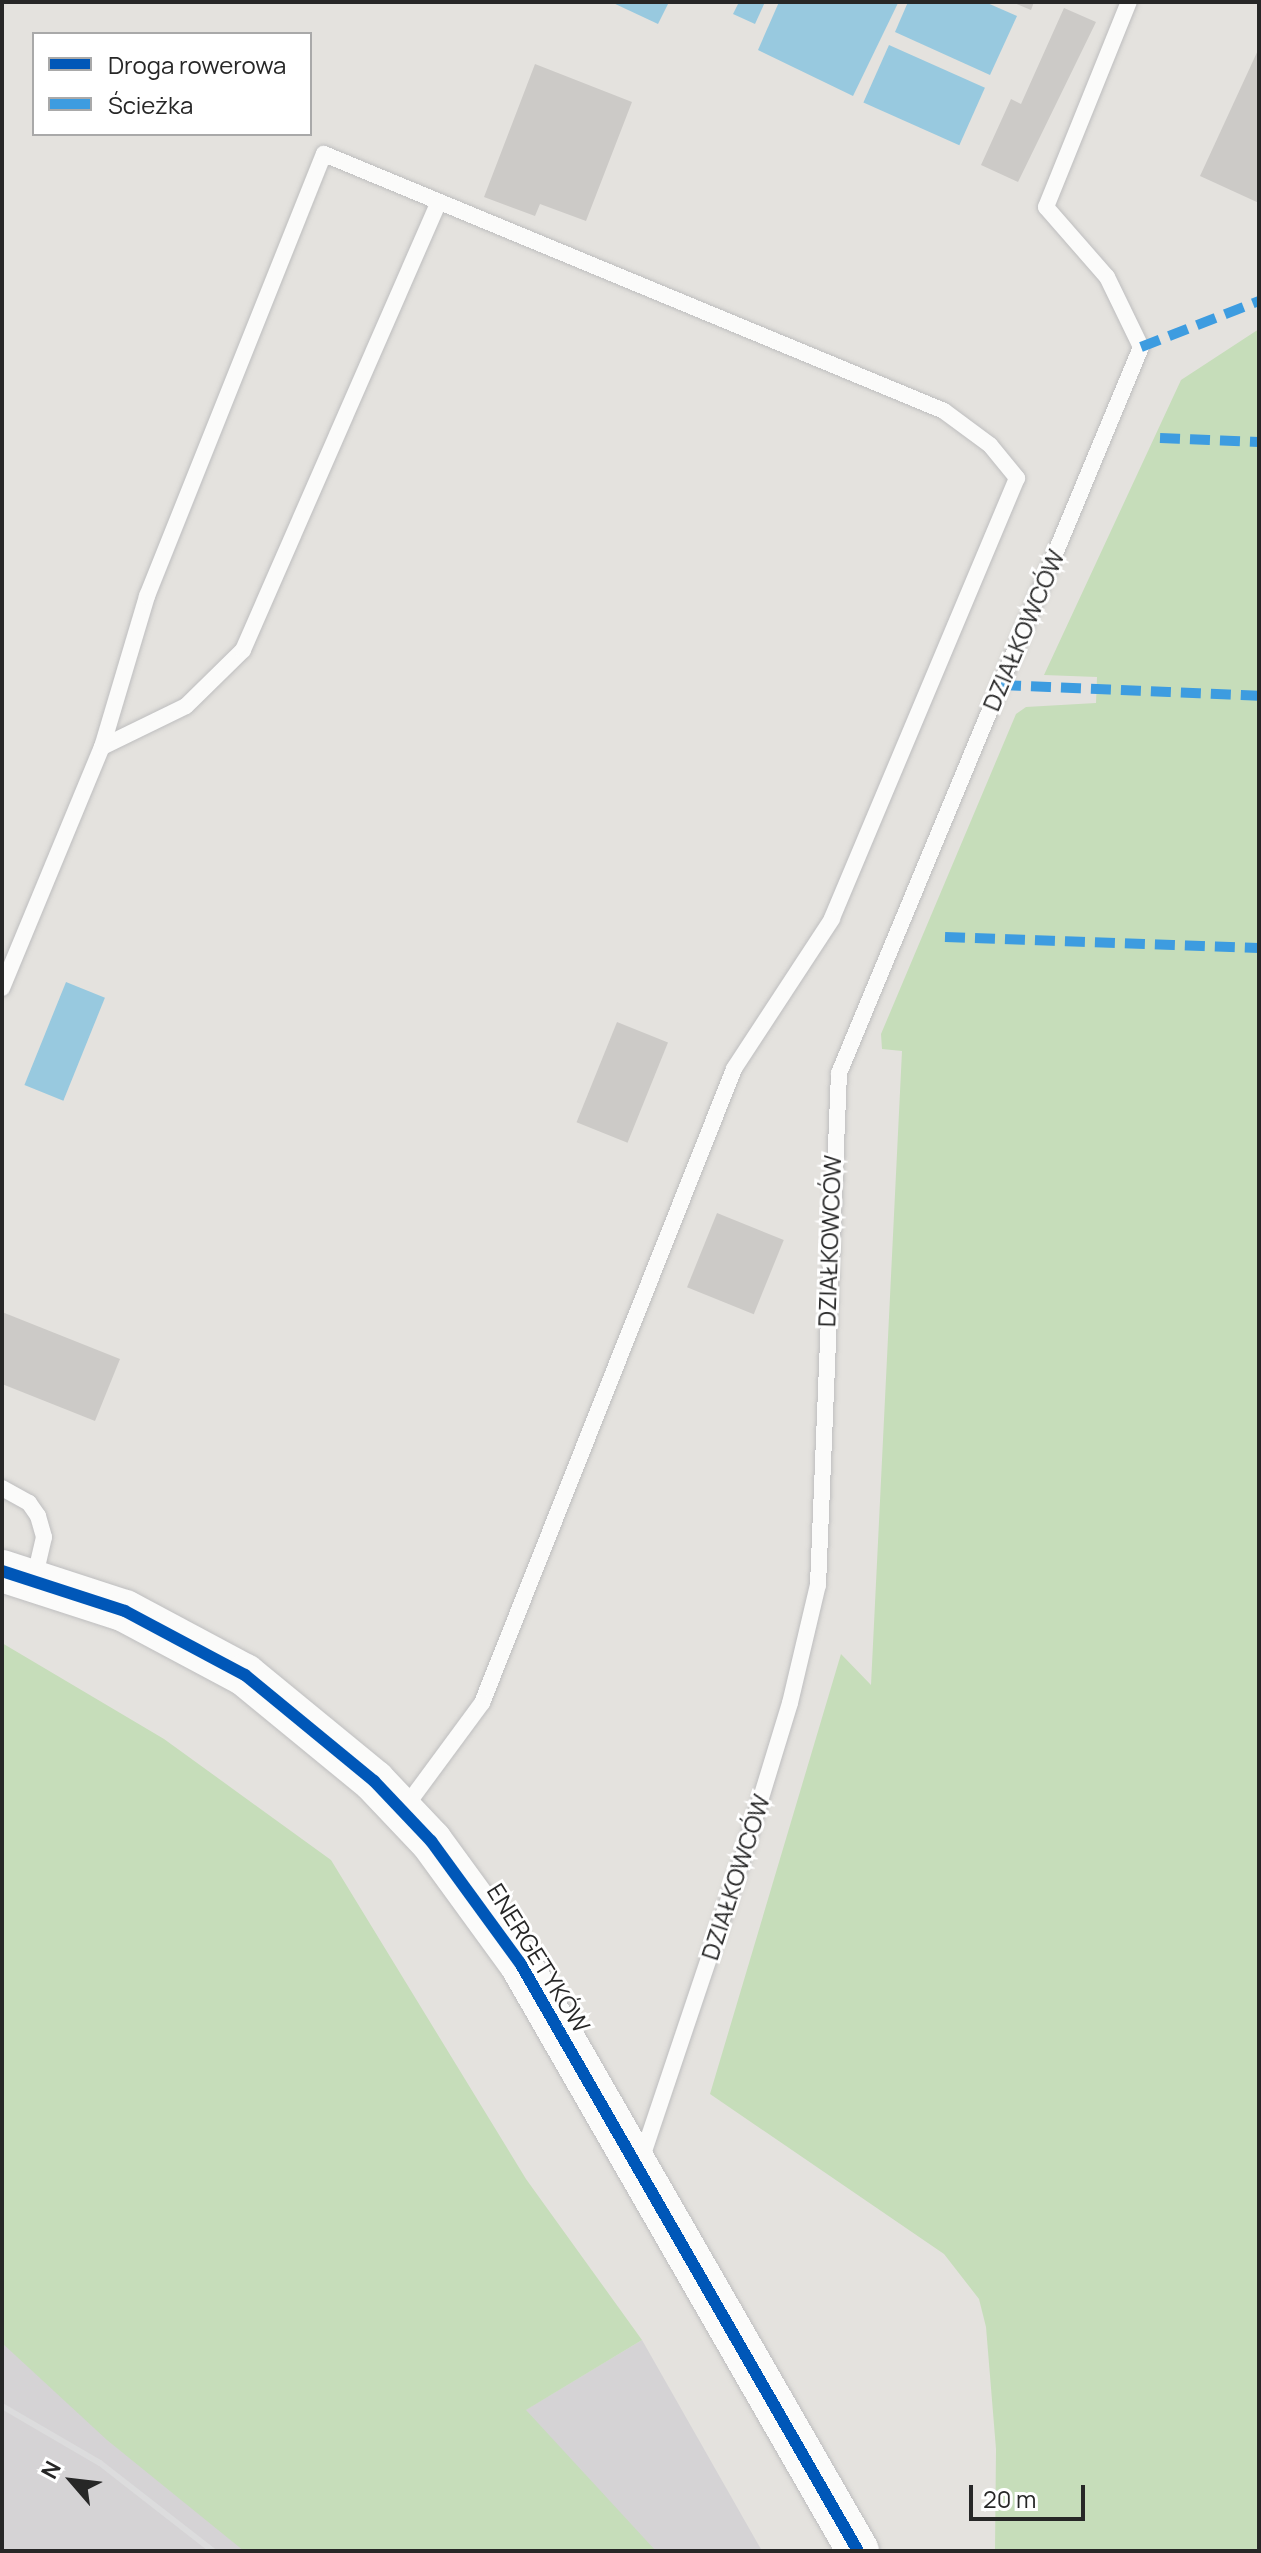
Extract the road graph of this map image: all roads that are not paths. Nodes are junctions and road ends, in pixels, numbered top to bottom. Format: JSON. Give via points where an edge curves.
{"nodes":[{"id":1,"x":1129,"y":2,"type":"edge"},
{"id":2,"x":438,"y":203,"type":"junction"},
{"id":3,"x":102,"y":747,"type":"junction"},
{"id":4,"x":2,"y":988,"type":"edge"},
{"id":5,"x":2,"y":1488,"type":"edge"},
{"id":6,"x":18,"y":1575,"type":"edge"},
{"id":7,"x":402,"y":1811,"type":"junction"},
{"id":8,"x":638,"y":2168,"type":"junction"},
{"id":9,"x":858,"y":2551,"type":"edge"}],
"edges":[{"from":1,"to":8,"type":"lane","name":"DZIAŁKOWCÓW","via":[[1046,207],[1107,277],[1141,347],[839,1073],[818,1585],[790,1703],[742,1860]]},
{"from":2,"to":3,"type":"lane","via":[[243,650],[186,706]]},
{"from":2,"to":3,"type":"lane","via":[[324,154],[147,596]]},
{"from":2,"to":7,"type":"lane","via":[[944,411],[990,445],[1017,478],[832,919],[734,1069],[482,1703]]},
{"from":3,"to":4,"type":"lane"},
{"from":5,"to":6,"type":"lane","via":[[29,1503],[44,1537]]},
{"from":6,"to":7,"type":"street","name":"ENERGETYKÓW","via":[[125,1611],[235,1668],[339,1750]]},
{"from":7,"to":8,"type":"street","name":"ENERGETYKÓW","via":[[494,1921]]},
{"from":8,"to":9,"type":"street","name":"ENERGETYKÓW"}]}
